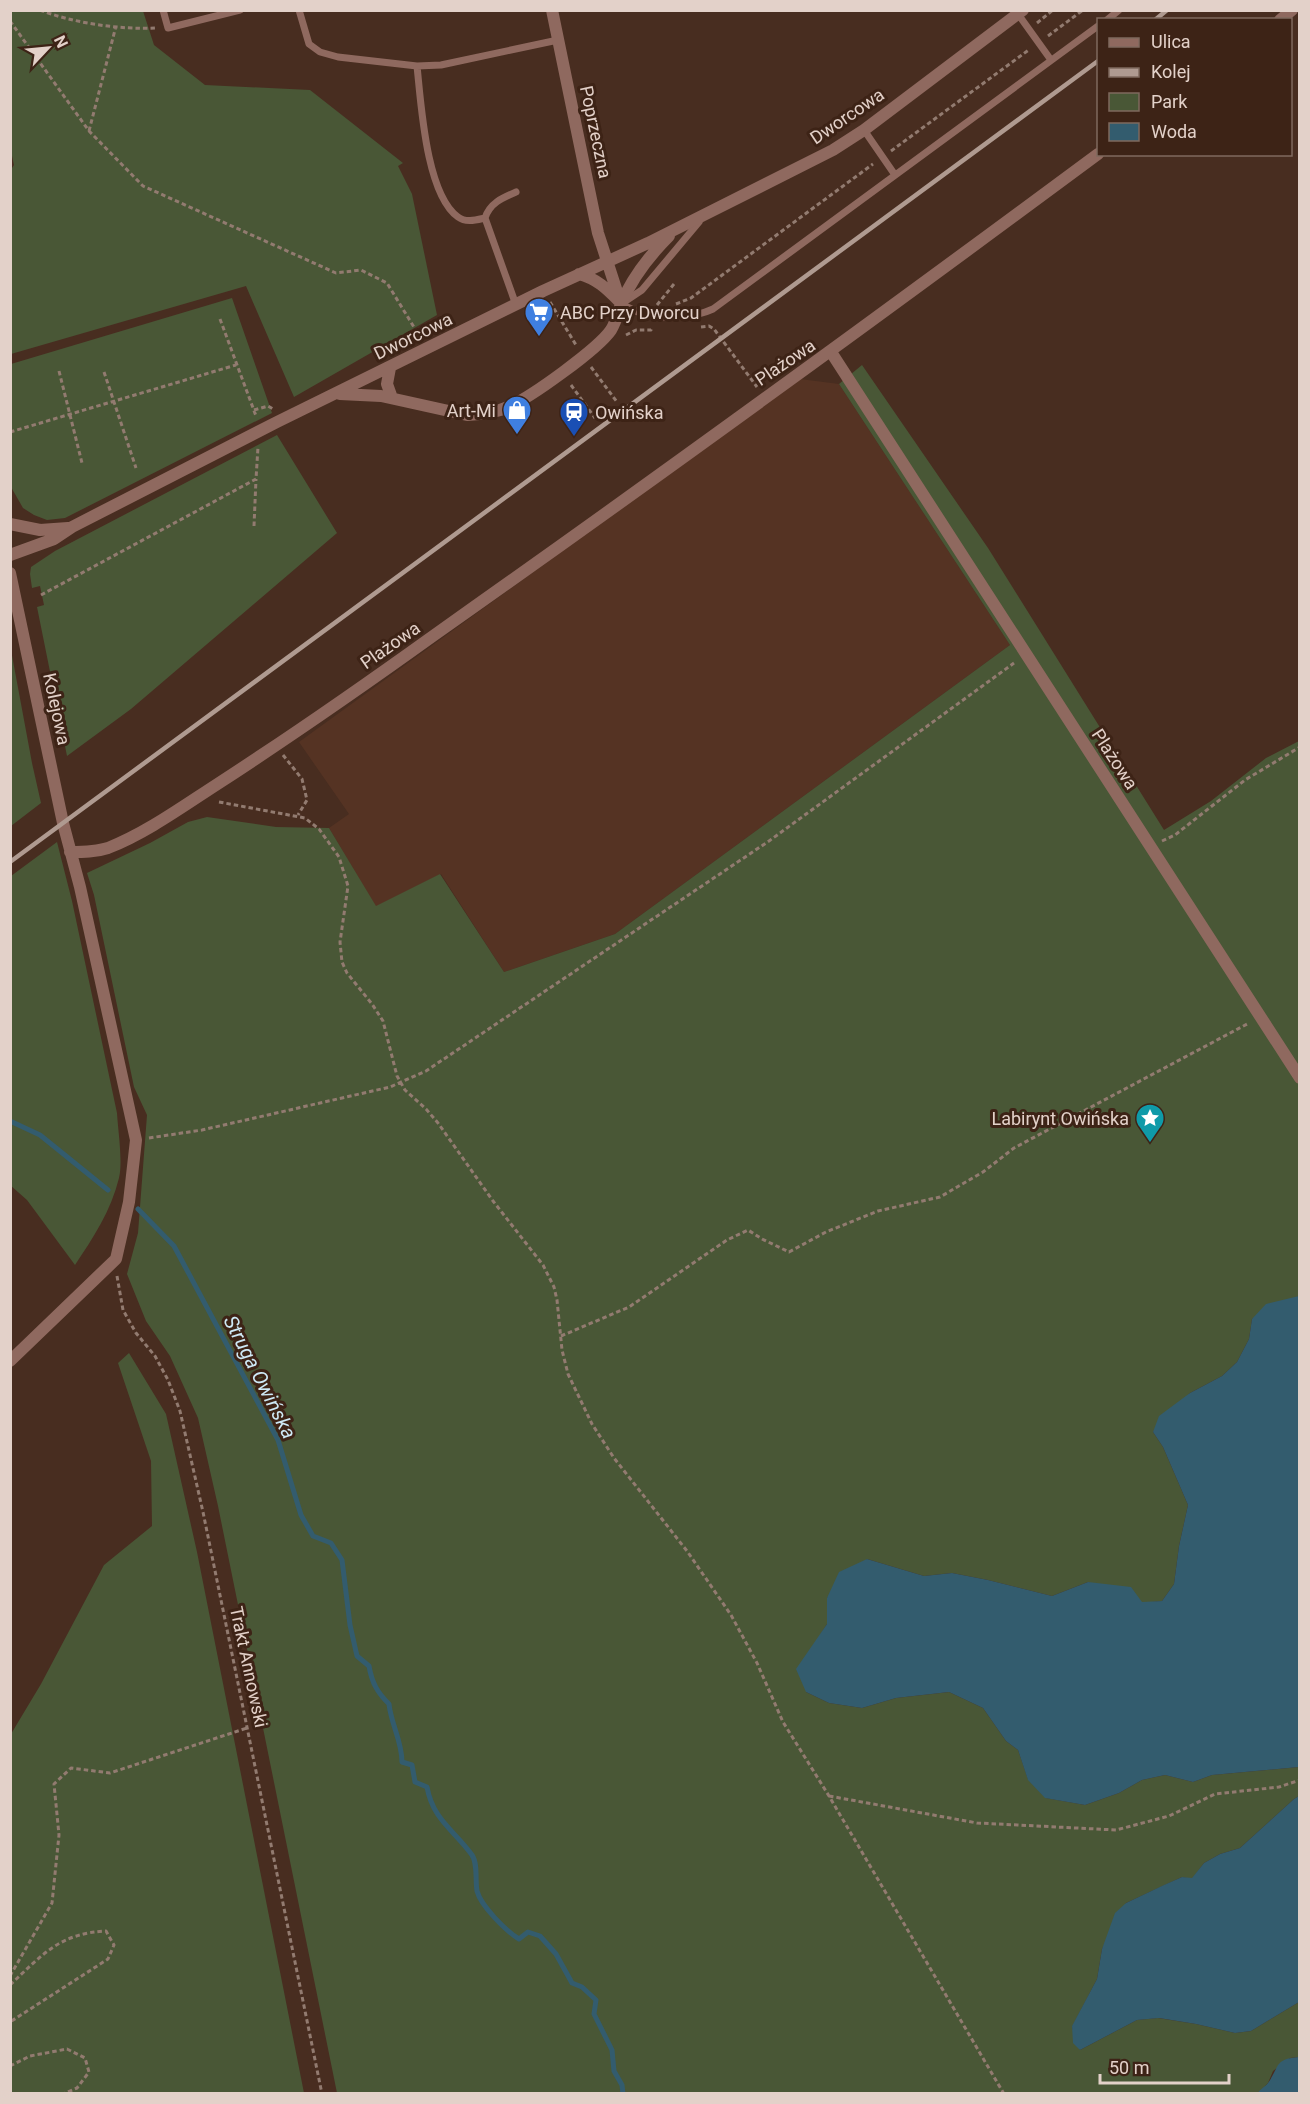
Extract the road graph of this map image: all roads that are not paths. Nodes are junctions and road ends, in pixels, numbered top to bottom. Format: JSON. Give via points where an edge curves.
{"nodes":[{"id":1,"x":163,"y":10,"type":"edge"},
{"id":2,"x":240,"y":10,"type":"edge"},
{"id":3,"x":299,"y":10,"type":"edge"},
{"id":4,"x":552,"y":10,"type":"edge"},
{"id":5,"x":1021,"y":12,"type":"edge"},
{"id":6,"x":1097,"y":27,"type":"edge"},
{"id":7,"x":558,"y":40,"type":"junction"},
{"id":8,"x":1051,"y":60,"type":"junction"},
{"id":9,"x":417,"y":66,"type":"junction"},
{"id":10,"x":864,"y":130,"type":"junction"},
{"id":11,"x":1097,"y":155,"type":"edge"},
{"id":12,"x":895,"y":175,"type":"junction"},
{"id":13,"x":516,"y":192,"type":"dead end"},
{"id":14,"x":708,"y":213,"type":"junction"},
{"id":15,"x":485,"y":218,"type":"junction"},
{"id":16,"x":677,"y":228,"type":"junction"},
{"id":17,"x":607,"y":261,"type":"junction"},
{"id":18,"x":579,"y":274,"type":"junction"},
{"id":19,"x":621,"y":304,"type":"junction"},
{"id":20,"x":516,"y":305,"type":"junction"},
{"id":21,"x":831,"y":352,"type":"junction"},
{"id":22,"x":390,"y":368,"type":"junction"},
{"id":23,"x":333,"y":395,"type":"junction"},
{"id":24,"x":392,"y":398,"type":"junction"},
{"id":25,"x":10,"y":524,"type":"edge"},
{"id":26,"x":72,"y":527,"type":"junction"},
{"id":27,"x":10,"y":555,"type":"edge"},
{"id":28,"x":10,"y":573,"type":"edge"},
{"id":29,"x":70,"y":852,"type":"junction"},
{"id":30,"x":1299,"y":1078,"type":"edge"},
{"id":31,"x":10,"y":1360,"type":"edge"}],
"edges":[{"from":1,"to":2,"type":"lane","via":[[168,28]]},
{"from":3,"to":9,"type":"lane","via":[[306,38],[320,52]]},
{"from":4,"to":7,"type":"street","name":"Poprzeczna"},
{"from":5,"to":8,"type":"lane"},
{"from":5,"to":10,"type":"street","name":"Dworcowa"},
{"from":6,"to":8,"type":"lane"},
{"from":7,"to":9,"type":"lane","via":[[441,65]]},
{"from":7,"to":17,"type":"street","name":"Poprzeczna"},
{"from":8,"to":12,"type":"lane"},
{"from":9,"to":15,"type":"lane","via":[[428,154],[443,197],[457,216],[471,221]]},
{"from":10,"to":12,"type":"lane"},
{"from":10,"to":14,"type":"street","name":"Dworcowa"},
{"from":11,"to":21,"type":"street"},
{"from":12,"to":19,"type":"lane","via":[[713,309],[690,315],[654,315]]},
{"from":13,"to":15,"type":"lane","via":[[493,204]]},
{"from":14,"to":16,"type":"street","name":"Dworcowa"},
{"from":14,"to":19,"type":"lane","via":[[642,290]]},
{"from":15,"to":20,"type":"lane"},
{"from":16,"to":17,"type":"street","name":"Dworcowa"},
{"from":16,"to":19,"type":"street","name":"Dworcowa","via":[[645,263]]},
{"from":17,"to":18,"type":"street","name":"Dworcowa"},
{"from":17,"to":19,"type":"street"},
{"from":18,"to":19,"type":"street","via":[[602,283]]},
{"from":18,"to":20,"type":"street","name":"Dworcowa"},
{"from":19,"to":24,"type":"street","name":"Dworcowa","via":[[607,336],[522,400],[495,411],[467,415]]},
{"from":20,"to":22,"type":"street","name":"Dworcowa"},
{"from":21,"to":29,"type":"street","name":"Plażowa","via":[[276,746],[113,846]]},
{"from":21,"to":30,"type":"street","name":"Plażowa"},
{"from":22,"to":23,"type":"street","name":"Dworcowa"},
{"from":22,"to":24,"type":"street","via":[[387,384]]},
{"from":23,"to":24,"type":"street","name":"Dworcowa"},
{"from":23,"to":26,"type":"street","name":"Dworcowa"},
{"from":25,"to":26,"type":"street","name":"Dworcowa","via":[[40,530]]},
{"from":26,"to":27,"type":"street","name":"Dworcowa","via":[[54,539]]},
{"from":28,"to":29,"type":"street","name":"Kolejowa"},
{"from":29,"to":31,"type":"street","name":"Kolejowa","via":[[136,1140],[129,1202],[116,1259]]}]}
